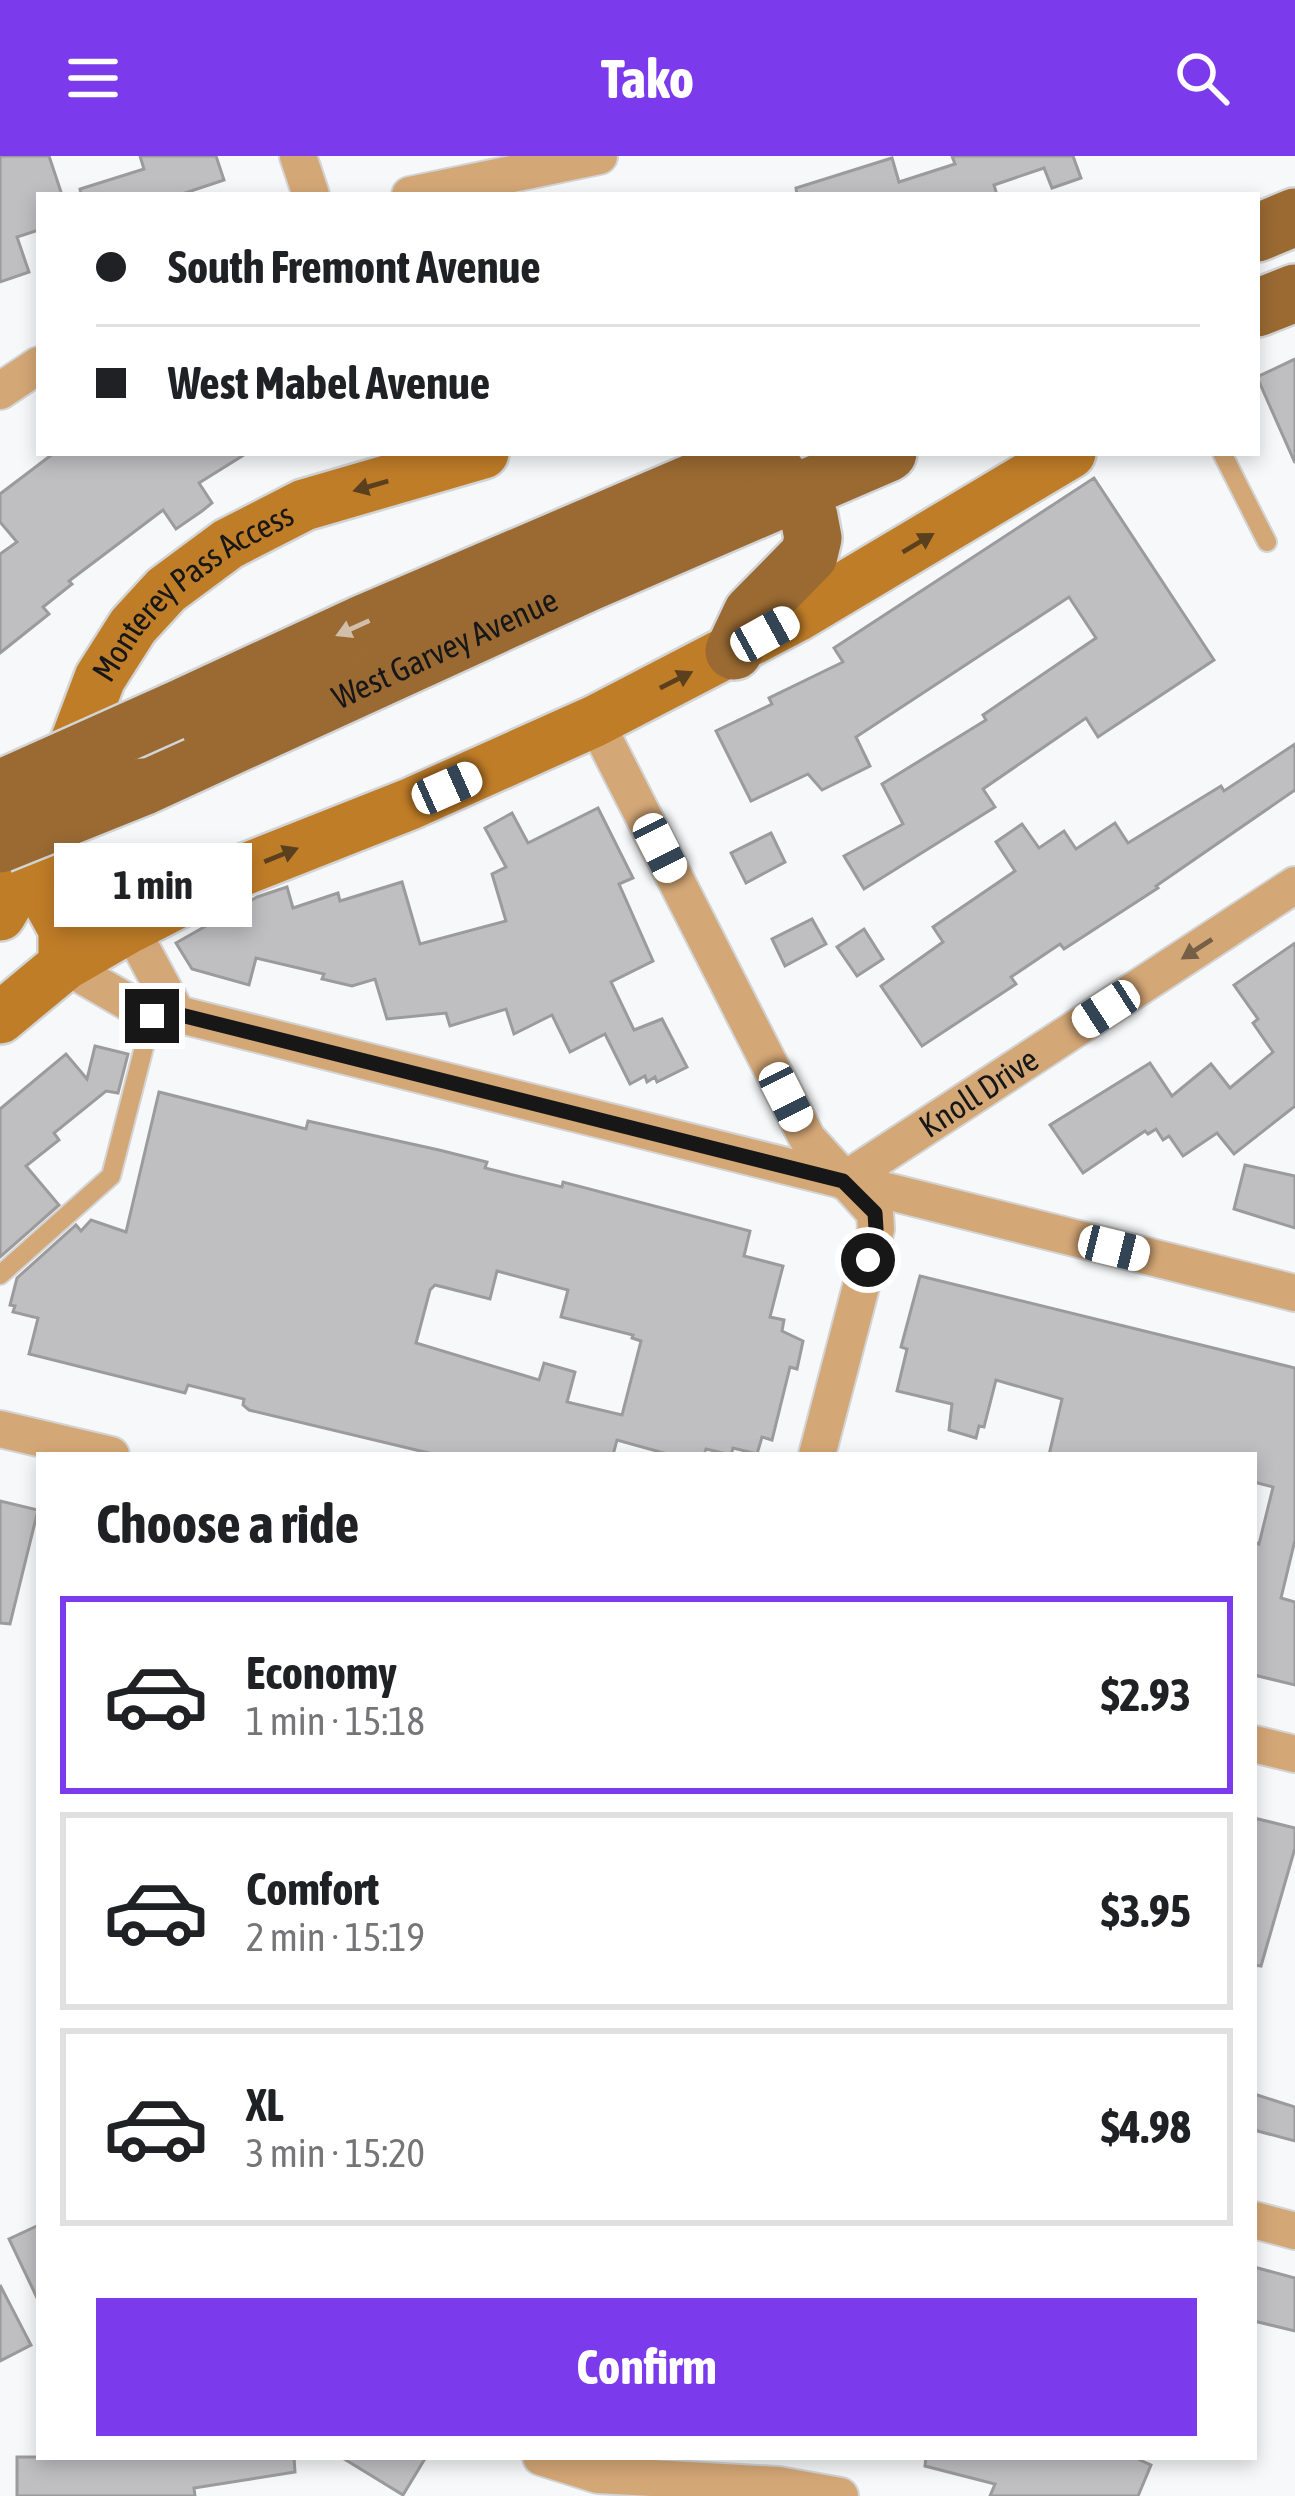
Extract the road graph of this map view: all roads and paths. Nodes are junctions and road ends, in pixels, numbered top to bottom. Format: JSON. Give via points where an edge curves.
{"nodes":[{"id":1,"x":298,"y":156,"type":"edge"},
{"id":2,"x":599,"y":156,"type":"edge"},
{"id":3,"x":310,"y":192,"type":"edge"},
{"id":4,"x":425,"y":192,"type":"edge"},
{"id":5,"x":1295,"y":217,"type":"edge"},
{"id":6,"x":1260,"y":232,"type":"edge"},
{"id":7,"x":1295,"y":293,"type":"edge"},
{"id":8,"x":1260,"y":307,"type":"edge"},
{"id":9,"x":1295,"y":310,"type":"edge"},
{"id":10,"x":1260,"y":328,"type":"edge"},
{"id":11,"x":36,"y":367,"type":"edge"},
{"id":12,"x":0,"y":391,"type":"edge"},
{"id":13,"x":473,"y":456,"type":"edge"},
{"id":14,"x":852,"y":456,"type":"edge"},
{"id":15,"x":1065,"y":456,"type":"edge"},
{"id":16,"x":1224,"y":456,"type":"edge"},
{"id":17,"x":769,"y":463,"type":"edge"},
{"id":18,"x":652,"y":476,"type":"edge"},
{"id":19,"x":1267,"y":542,"type":"dead end"},
{"id":20,"x":734,"y":651,"type":"junction"},
{"id":21,"x":415,"y":661,"type":"junction"},
{"id":22,"x":595,"y":721,"type":"junction"},
{"id":23,"x":0,"y":788,"type":"edge"},
{"id":24,"x":14,"y":855,"type":"edge"},
{"id":25,"x":1295,"y":885,"type":"edge"},
{"id":26,"x":0,"y":914,"type":"edge"},
{"id":27,"x":130,"y":927,"type":"junction"},
{"id":28,"x":64,"y":965,"type":"junction"},
{"id":29,"x":165,"y":1015,"type":"junction"},
{"id":30,"x":0,"y":1018,"type":"edge"},
{"id":31,"x":843,"y":1181,"type":"junction"},
{"id":32,"x":0,"y":1275,"type":"edge"},
{"id":33,"x":1295,"y":1293,"type":"edge"},
{"id":34,"x":0,"y":1429,"type":"edge"},
{"id":35,"x":98,"y":1452,"type":"edge"},
{"id":36,"x":818,"y":1452,"type":"edge"},
{"id":37,"x":1257,"y":1745,"type":"edge"},
{"id":38,"x":1295,"y":1754,"type":"edge"},
{"id":39,"x":1257,"y":2221,"type":"edge"},
{"id":40,"x":1295,"y":2231,"type":"edge"},
{"id":41,"x":550,"y":2460,"type":"edge"},
{"id":42,"x":598,"y":2476,"type":"edge"},
{"id":43,"x":840,"y":2496,"type":"edge"}],
"edges":[{"from":1,"to":3,"type":"street"},
{"from":2,"to":4,"type":"street"},
{"from":5,"to":6,"type":"main road"},
{"from":7,"to":8,"type":"main road"},
{"from":9,"to":10,"type":"main road"},
{"from":11,"to":12,"type":"street"},
{"from":13,"to":24,"type":"main road","name":"Monterey Pass Access","one_way":true,"via":[[304,505],[228,544],[166,590],[100,678]]},
{"from":14,"to":17,"type":"main road","name":"West Garvey Avenue"},
{"from":20,"to":15,"type":"main road","one_way":true},
{"from":16,"to":19,"type":"lane"},
{"from":17,"to":18,"type":"main road","name":"West Garvey Avenue"},
{"from":17,"to":20,"type":"main road","via":[[809,518],[813,538],[809,555],[752,613]]},
{"from":17,"to":21,"type":"main road","name":"West Garvey Avenue"},
{"from":18,"to":21,"type":"main road","via":[[650,516],[620,539],[430,624]]},
{"from":18,"to":23,"type":"main road","name":"West Garvey Avenue","one_way":true,"bridge":true,"via":[[360,625]]},
{"from":22,"to":20,"type":"main road","one_way":true},
{"from":21,"to":24,"type":"main road","name":"West Garvey Avenue","bridge":true},
{"from":27,"to":22,"type":"main road","one_way":true,"via":[[233,874]]},
{"from":22,"to":31,"type":"street","via":[[807,1138]]},
{"from":24,"to":26,"type":"main road","name":"Monterey Pass Access"},
{"from":24,"to":28,"type":"main road","via":[[64,929]]},
{"from":25,"to":31,"type":"street","name":"Knoll Drive","one_way":true},
{"from":27,"to":28,"type":"main road"},
{"from":27,"to":29,"type":"street"},
{"from":28,"to":29,"type":"street"},
{"from":28,"to":30,"type":"main road"},
{"from":29,"to":31,"type":"street"},
{"from":29,"to":32,"type":"lane","via":[[111,1175]]},
{"from":31,"to":33,"type":"street"},
{"from":31,"to":36,"type":"street","via":[[875,1213],[876,1229]]},
{"from":34,"to":35,"type":"street"},
{"from":37,"to":38,"type":"street"},
{"from":39,"to":40,"type":"street"},
{"from":41,"to":42,"type":"street"},
{"from":42,"to":43,"type":"street"}]}
